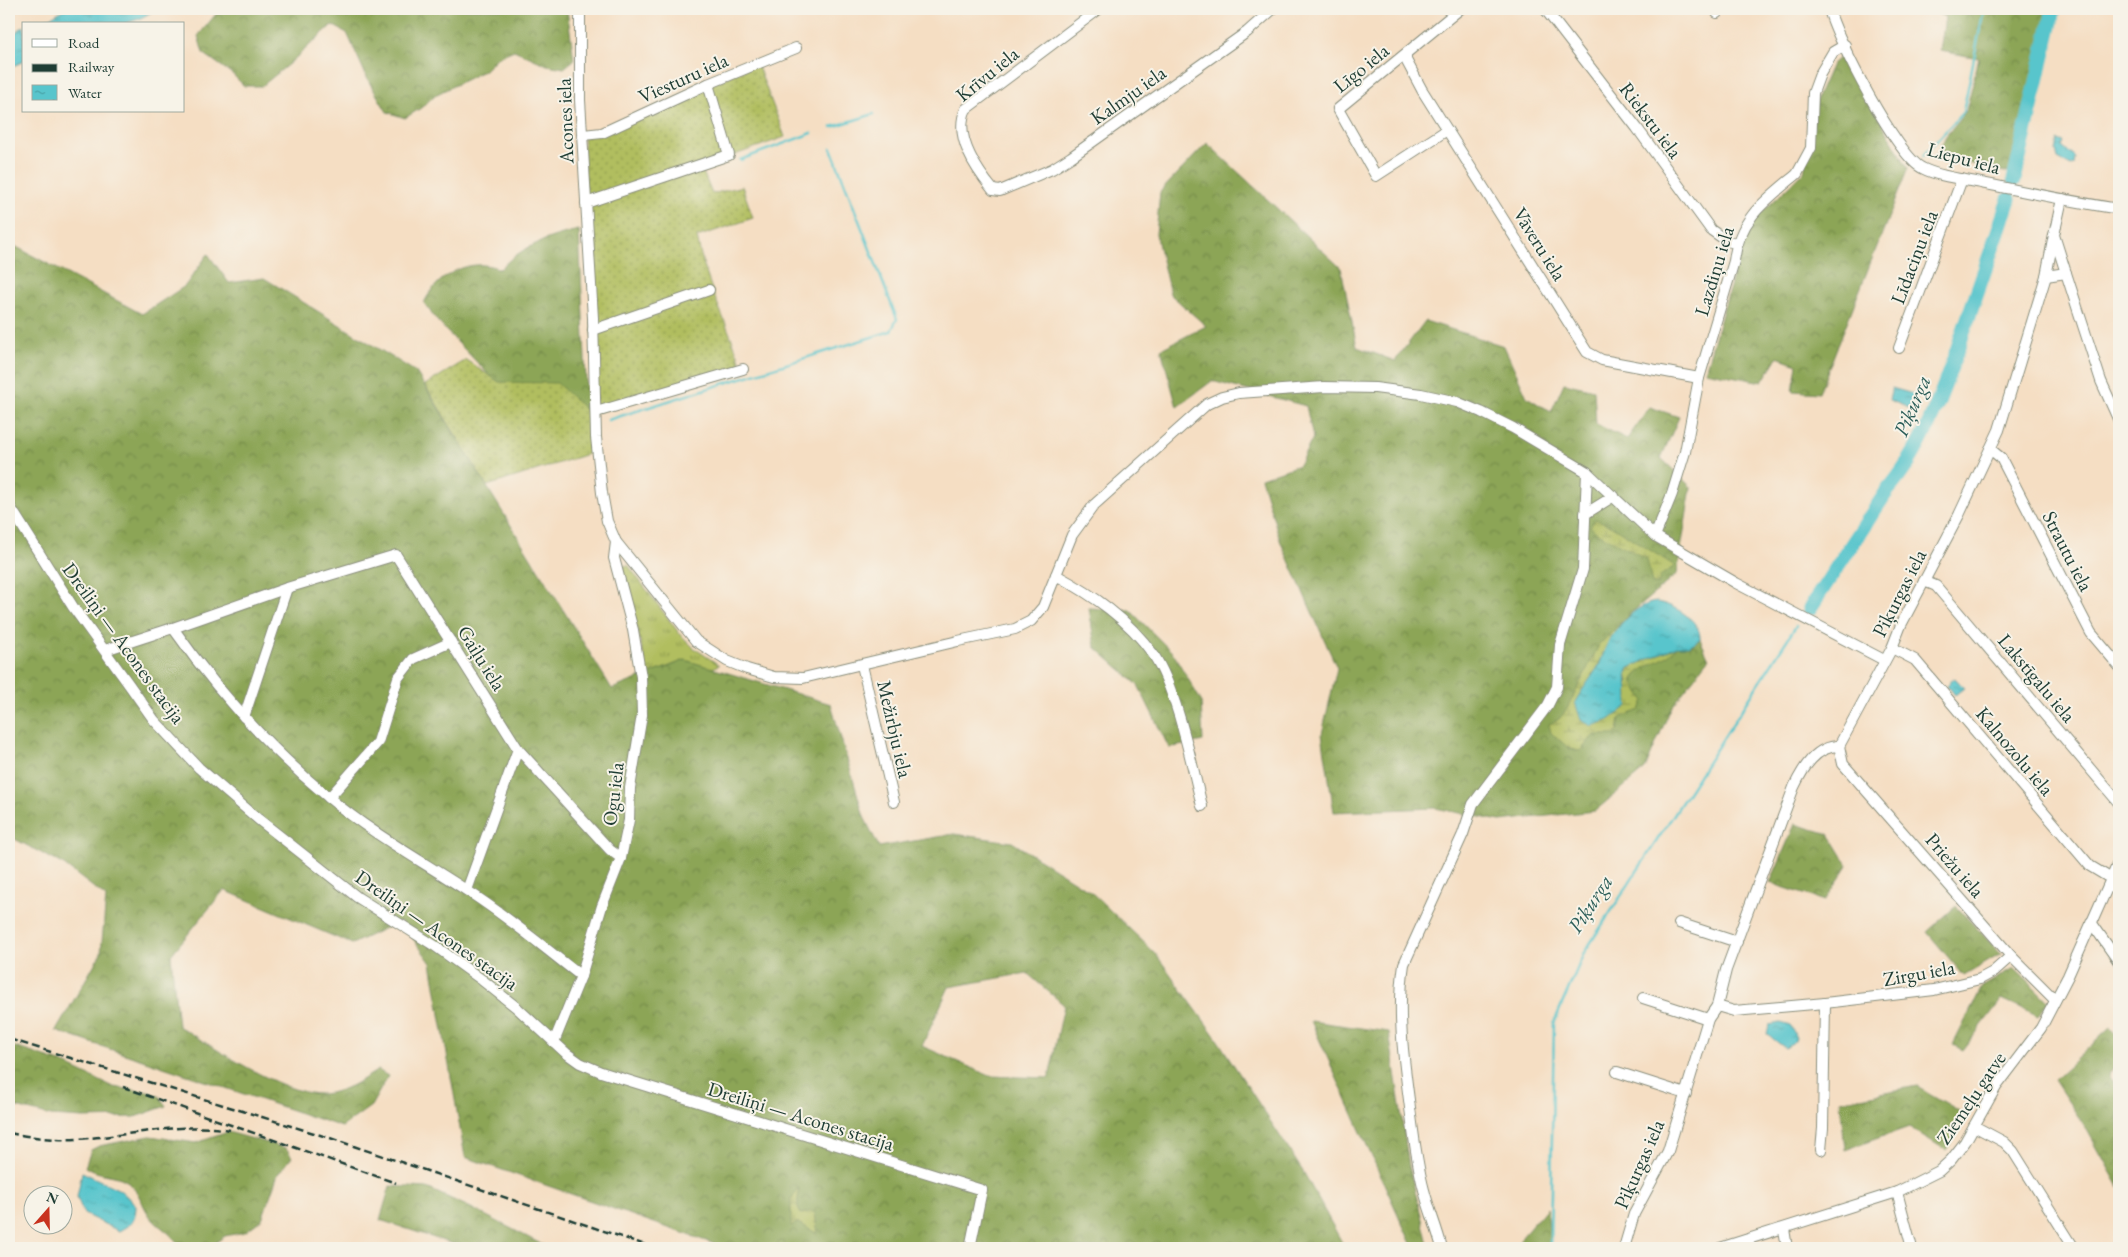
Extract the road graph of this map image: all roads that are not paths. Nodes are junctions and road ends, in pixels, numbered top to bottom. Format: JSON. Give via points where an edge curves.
{"nodes":[{"id":1,"x":580,"y":9,"type":"edge"},
{"id":2,"x":1099,"y":9,"type":"edge"},
{"id":3,"x":1273,"y":9,"type":"edge"},
{"id":4,"x":1460,"y":9,"type":"edge"},
{"id":5,"x":1545,"y":9,"type":"edge"},
{"id":6,"x":1829,"y":9,"type":"edge"},
{"id":7,"x":1844,"y":44,"type":"junction"},
{"id":8,"x":796,"y":48,"type":"dead end"},
{"id":9,"x":1406,"y":54,"type":"junction"},
{"id":10,"x":708,"y":84,"type":"junction"},
{"id":11,"x":1447,"y":130,"type":"junction"},
{"id":12,"x":583,"y":135,"type":"junction"},
{"id":13,"x":1962,"y":179,"type":"junction"},
{"id":14,"x":993,"y":190,"type":"joint"},
{"id":15,"x":2062,"y":199,"type":"junction"},
{"id":16,"x":586,"y":203,"type":"junction"},
{"id":17,"x":2119,"y":209,"type":"edge"},
{"id":18,"x":2054,"y":235,"type":"junction"},
{"id":19,"x":1736,"y":243,"type":"junction"},
{"id":20,"x":2066,"y":273,"type":"junction"},
{"id":21,"x":2046,"y":276,"type":"junction"},
{"id":22,"x":708,"y":290,"type":"dead end"},
{"id":23,"x":592,"y":330,"type":"junction"},
{"id":24,"x":1899,"y":348,"type":"dead end"},
{"id":25,"x":743,"y":369,"type":"dead end"},
{"id":26,"x":1699,"y":378,"type":"junction"},
{"id":27,"x":2119,"y":394,"type":"edge"},
{"id":28,"x":2108,"y":399,"type":"junction"},
{"id":29,"x":596,"y":412,"type":"junction"},
{"id":30,"x":2119,"y":421,"type":"edge"},
{"id":31,"x":1990,"y":449,"type":"junction"},
{"id":32,"x":1587,"y":472,"type":"junction"},
{"id":33,"x":1614,"y":496,"type":"junction"},
{"id":34,"x":9,"y":505,"type":"edge"},
{"id":35,"x":1585,"y":514,"type":"junction"},
{"id":36,"x":1656,"y":536,"type":"junction"},
{"id":37,"x":616,"y":542,"type":"junction"},
{"id":38,"x":1056,"y":575,"type":"junction"},
{"id":39,"x":1924,"y":581,"type":"junction"},
{"id":40,"x":287,"y":588,"type":"junction"},
{"id":41,"x":173,"y":628,"type":"junction"},
{"id":42,"x":451,"y":642,"type":"junction"},
{"id":43,"x":1892,"y":648,"type":"junction"},
{"id":44,"x":105,"y":650,"type":"junction"},
{"id":45,"x":1884,"y":660,"type":"junction"},
{"id":46,"x":862,"y":665,"type":"junction"},
{"id":47,"x":2119,"y":666,"type":"edge"},
{"id":48,"x":244,"y":717,"type":"junction"},
{"id":49,"x":1839,"y":746,"type":"junction"},
{"id":50,"x":518,"y":750,"type":"junction"},
{"id":51,"x":329,"y":798,"type":"junction"},
{"id":52,"x":894,"y":802,"type":"dead end"},
{"id":53,"x":2119,"y":803,"type":"edge"},
{"id":54,"x":1202,"y":806,"type":"dead end"},
{"id":55,"x":621,"y":858,"type":"junction"},
{"id":56,"x":2119,"y":861,"type":"edge"},
{"id":57,"x":2110,"y":878,"type":"junction"},
{"id":58,"x":467,"y":890,"type":"junction"},
{"id":59,"x":2091,"y":922,"type":"junction"},
{"id":60,"x":1679,"y":923,"type":"dead end"},
{"id":61,"x":1736,"y":942,"type":"junction"},
{"id":62,"x":2011,"y":956,"type":"junction"},
{"id":63,"x":2119,"y":962,"type":"edge"},
{"id":64,"x":581,"y":976,"type":"junction"},
{"id":65,"x":1643,"y":998,"type":"dead end"},
{"id":66,"x":2055,"y":1000,"type":"junction"},
{"id":67,"x":1825,"y":1003,"type":"junction"},
{"id":68,"x":1717,"y":1006,"type":"junction"},
{"id":69,"x":1708,"y":1019,"type":"junction"},
{"id":70,"x":554,"y":1042,"type":"junction"},
{"id":71,"x":1617,"y":1072,"type":"dead end"},
{"id":72,"x":1686,"y":1094,"type":"junction"},
{"id":73,"x":1974,"y":1126,"type":"junction"},
{"id":74,"x":1820,"y":1150,"type":"dead end"},
{"id":75,"x":1897,"y":1192,"type":"junction"},
{"id":76,"x":1784,"y":1229,"type":"junction"},
{"id":77,"x":970,"y":1248,"type":"edge"},
{"id":78,"x":1442,"y":1248,"type":"edge"},
{"id":79,"x":1624,"y":1248,"type":"edge"},
{"id":80,"x":1720,"y":1248,"type":"edge"},
{"id":81,"x":1787,"y":1248,"type":"edge"},
{"id":82,"x":1912,"y":1248,"type":"edge"},
{"id":83,"x":2074,"y":1248,"type":"edge"}],
"edges":[{"from":1,"to":12,"type":"street","name":"Acones iela"},
{"from":2,"to":14,"type":"street","name":"Krīvu iela","via":[[966,109],[962,118],[966,143],[974,164]]},
{"from":3,"to":14,"type":"street","name":"Kalmju iela","via":[[1246,32],[1071,157],[1000,191]]},
{"from":4,"to":9,"type":"street","name":"Līgo iela"},
{"from":5,"to":19,"type":"street","name":"Riekstu iela","via":[[1711,230]]},
{"from":6,"to":7,"type":"street","name":"Liepu iela"},
{"from":7,"to":13,"type":"street","name":"Liepu iela","via":[[1905,153],[1923,168]]},
{"from":7,"to":19,"type":"street","name":"Lazdiņu iela","via":[[1829,57],[1813,93],[1811,148],[1802,166],[1752,214]]},
{"from":8,"to":10,"type":"street","name":"Viesturu iela"},
{"from":9,"to":11,"type":"street","name":"Vāveru iela","via":[[1414,76]]},
{"from":9,"to":11,"type":"street","name":"Līgo iela","via":[[1338,108],[1376,176]]},
{"from":10,"to":12,"type":"street","name":"Viesturu iela","via":[[602,133]]},
{"from":10,"to":16,"type":"street","via":[[728,155]]},
{"from":11,"to":26,"type":"street","name":"Vāveru iela","via":[[1587,352],[1602,360]]},
{"from":12,"to":16,"type":"street","name":"Acones iela"},
{"from":13,"to":15,"type":"street","name":"Liepu iela"},
{"from":13,"to":24,"type":"street","name":"Līdaciņu iela"},
{"from":15,"to":17,"type":"street","name":"Liepu iela"},
{"from":15,"to":18,"type":"street","name":"Piķurgas iela"},
{"from":16,"to":23,"type":"street","name":"Acones iela"},
{"from":18,"to":20,"type":"street"},
{"from":18,"to":21,"type":"street","name":"Piķurgas iela"},
{"from":19,"to":26,"type":"street","name":"Lazdiņu iela","via":[[1734,261]]},
{"from":20,"to":21,"type":"street"},
{"from":20,"to":28,"type":"street"},
{"from":21,"to":31,"type":"street","name":"Piķurgas iela","via":[[1999,430]]},
{"from":22,"to":23,"type":"street"},
{"from":23,"to":29,"type":"street","name":"Acones iela"},
{"from":25,"to":29,"type":"street"},
{"from":26,"to":36,"type":"street","name":"Lazdiņu iela","via":[[1685,452]]},
{"from":27,"to":28,"type":"street"},
{"from":28,"to":30,"type":"street"},
{"from":29,"to":37,"type":"street","name":"Acones iela","via":[[602,493],[607,522]]},
{"from":31,"to":39,"type":"street","name":"Piķurgas iela"},
{"from":31,"to":47,"type":"street","name":"Strautu iela","via":[[2001,458],[2091,633]]},
{"from":32,"to":33,"type":"street"},
{"from":32,"to":35,"type":"street"},
{"from":32,"to":38,"type":"street","via":[[1481,412],[1429,396],[1350,386],[1222,397],[1207,404],[1094,505],[1072,535]]},
{"from":33,"to":35,"type":"street"},
{"from":33,"to":36,"type":"street"},
{"from":34,"to":44,"type":"street","name":"Dreiliņi — Acones stacija","via":[[73,607]]},
{"from":35,"to":78,"type":"street","via":[[1583,569],[1560,645],[1557,687],[1548,705],[1473,804],[1463,834],[1404,964],[1400,1020],[1413,1135],[1424,1191]]},
{"from":36,"to":45,"type":"street","via":[[1736,583]]},
{"from":37,"to":46,"type":"street","via":[[696,641],[726,661],[774,677],[803,678]]},
{"from":37,"to":55,"type":"street","name":"Ogu iela","via":[[614,558],[633,630],[642,691],[629,820]]},
{"from":38,"to":46,"type":"street","via":[[1043,607],[1031,621],[1015,629]]},
{"from":38,"to":54,"type":"street","via":[[1113,611],[1154,655],[1171,694]]},
{"from":39,"to":43,"type":"street","name":"Piķurgas iela"},
{"from":39,"to":53,"type":"street","name":"Lakstīgalu iela","via":[[1936,586]]},
{"from":40,"to":41,"type":"street","name":"Gaiļu iela"},
{"from":40,"to":42,"type":"street","name":"Gaiļu iela","via":[[396,555]]},
{"from":40,"to":48,"type":"street"},
{"from":41,"to":44,"type":"street","name":"Gaiļu iela"},
{"from":41,"to":48,"type":"street","via":[[204,672]]},
{"from":42,"to":50,"type":"street","name":"Gaiļu iela"},
{"from":42,"to":51,"type":"street","via":[[412,659],[398,678],[378,742]]},
{"from":43,"to":45,"type":"street","name":"Piķurgas iela"},
{"from":43,"to":57,"type":"street","name":"Kalnozolu iela","via":[[1915,660],[2090,866]]},
{"from":44,"to":70,"type":"street","name":"Dreiliņi — Acones stacija","via":[[154,720],[199,768],[357,897],[482,980]]},
{"from":45,"to":49,"type":"street","name":"Piķurgas iela"},
{"from":46,"to":52,"type":"street","name":"Mežirbju iela"},
{"from":48,"to":51,"type":"street"},
{"from":49,"to":61,"type":"street","name":"Piķurgas iela","via":[[1830,746],[1803,768]]},
{"from":49,"to":62,"type":"street","name":"Priežu iela","via":[[1843,764]]},
{"from":50,"to":55,"type":"street","name":"Gaiļu iela"},
{"from":50,"to":58,"type":"street"},
{"from":51,"to":58,"type":"street","via":[[395,846]]},
{"from":55,"to":64,"type":"street","name":"Ogu iela","via":[[602,906]]},
{"from":56,"to":57,"type":"street","name":"Ziemeļu gatve"},
{"from":57,"to":59,"type":"street","name":"Ziemeļu gatve"},
{"from":58,"to":64,"type":"street"},
{"from":59,"to":63,"type":"street"},
{"from":59,"to":66,"type":"street","name":"Ziemeļu gatve"},
{"from":60,"to":61,"type":"street"},
{"from":61,"to":68,"type":"street","name":"Piķurgas iela"},
{"from":62,"to":66,"type":"street","name":"Priežu iela"},
{"from":62,"to":67,"type":"street","name":"Zirgu iela","via":[[1994,972],[1980,979],[1925,991]]},
{"from":64,"to":70,"type":"street","name":"Ogu iela"},
{"from":65,"to":69,"type":"street"},
{"from":66,"to":73,"type":"street","name":"Ziemeļu gatve","via":[[2036,1034],[1996,1087]]},
{"from":67,"to":68,"type":"street","name":"Zirgu iela","via":[[1734,1011]]},
{"from":67,"to":74,"type":"street"},
{"from":68,"to":69,"type":"street","name":"Piķurgas iela"},
{"from":69,"to":72,"type":"street","name":"Piķurgas iela"},
{"from":70,"to":77,"type":"street","name":"Dreiliņi — Acones stacija","via":[[580,1063],[601,1072],[982,1190]]},
{"from":71,"to":72,"type":"street"},
{"from":72,"to":79,"type":"street","name":"Piķurgas iela","via":[[1668,1151],[1642,1196]]},
{"from":73,"to":75,"type":"street","name":"Ziemeļu gatve","via":[[1965,1142],[1939,1171]]},
{"from":73,"to":83,"type":"street","via":[[2004,1142],[2013,1151]]},
{"from":75,"to":76,"type":"street","name":"Ziemeļu gatve"},
{"from":75,"to":82,"type":"street"},
{"from":76,"to":80,"type":"street","name":"Ziemeļu gatve"},
{"from":76,"to":81,"type":"street"}]}
